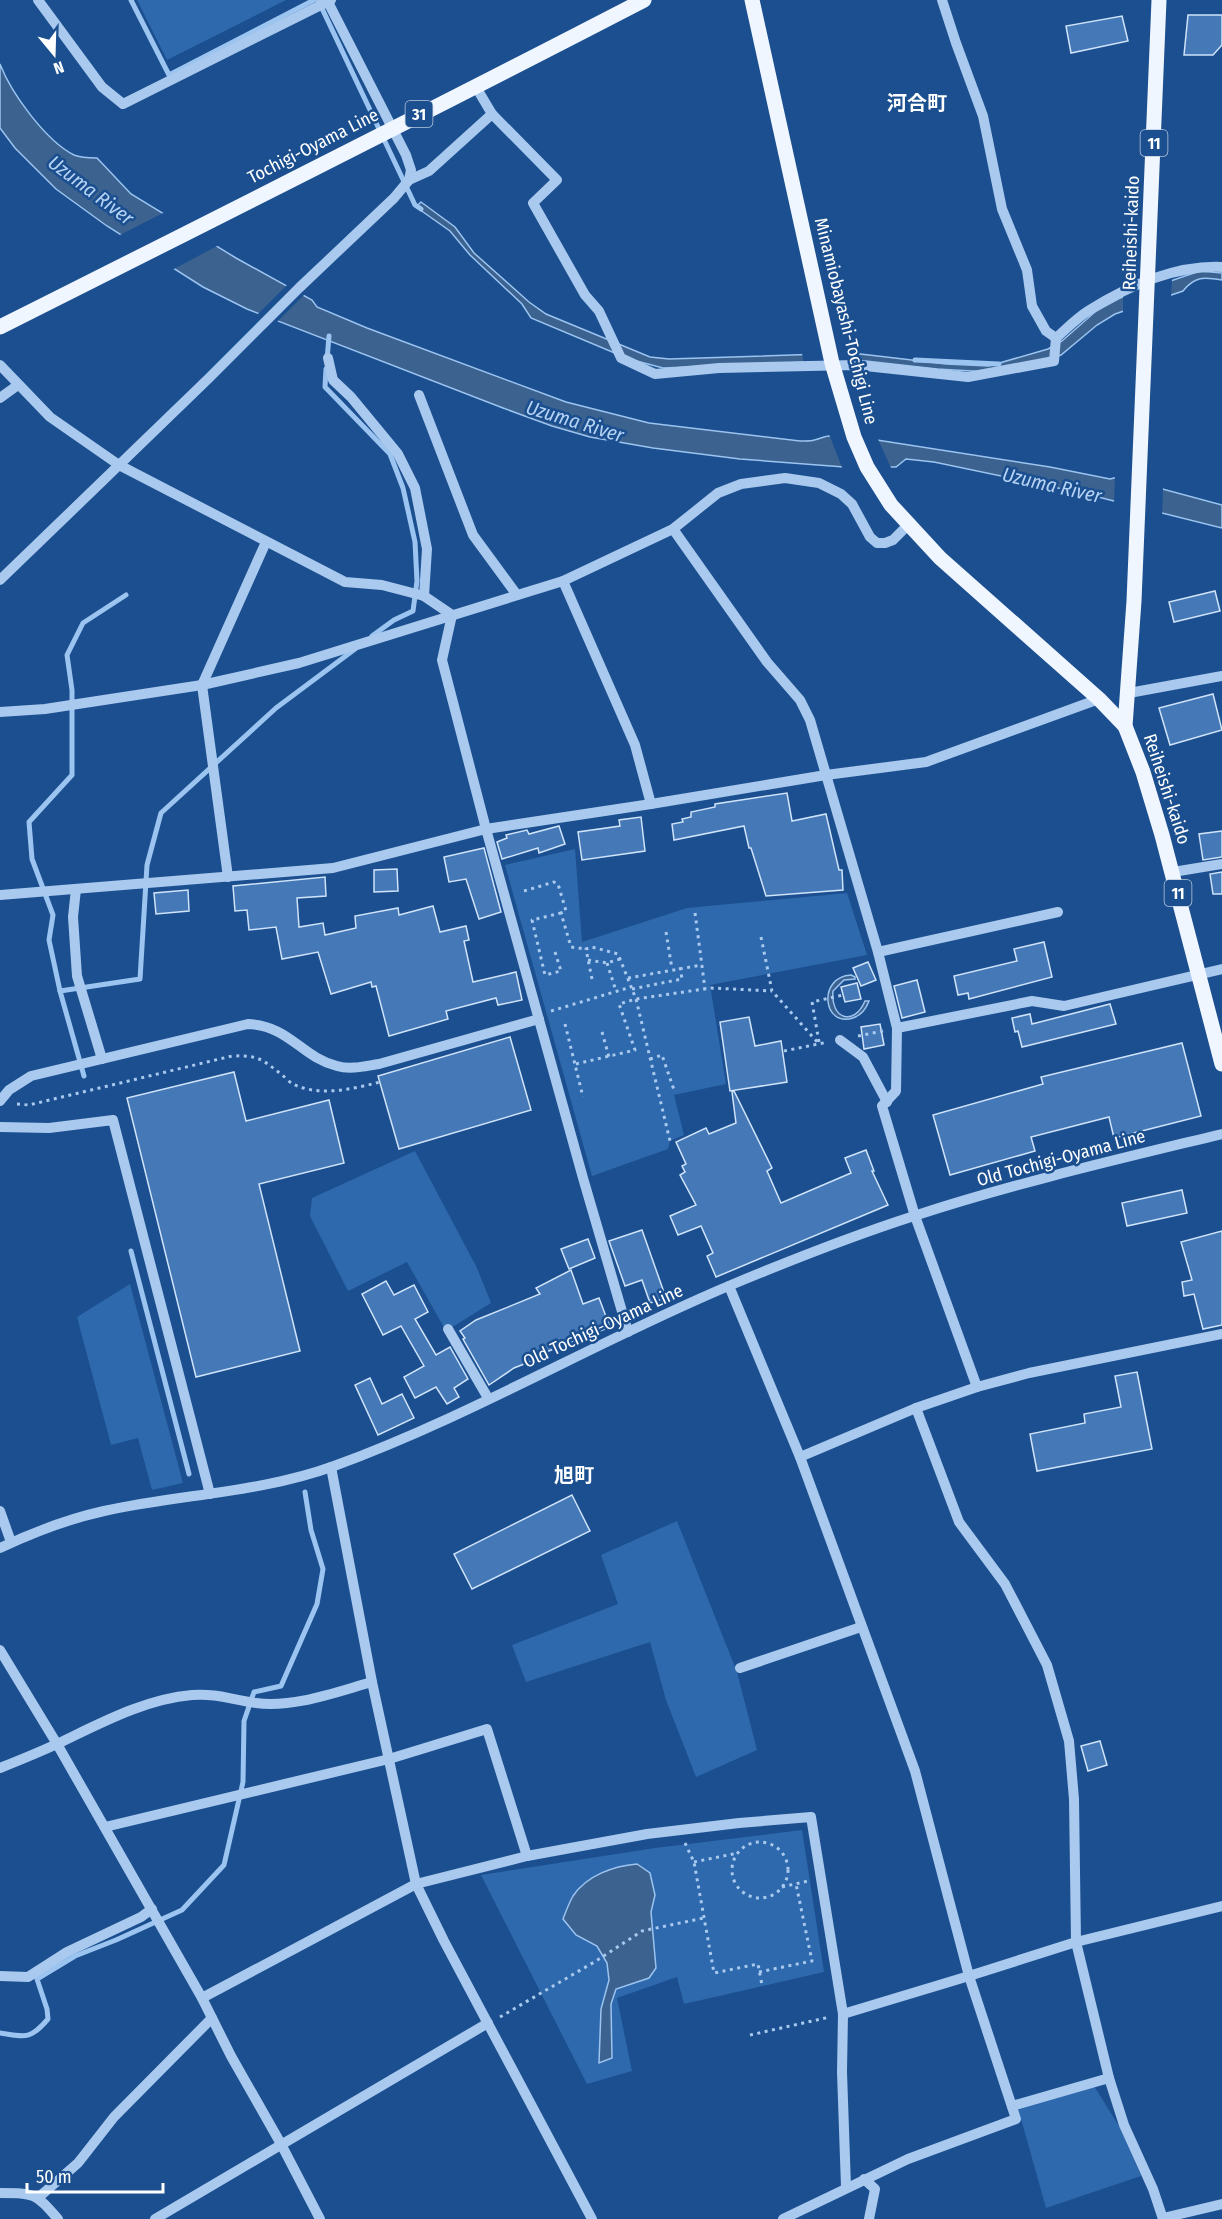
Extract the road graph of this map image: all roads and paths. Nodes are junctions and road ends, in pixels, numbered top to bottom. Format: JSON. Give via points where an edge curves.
{"nodes":[{"id":1,"x":38,"y":0,"type":"edge"},
{"id":2,"x":644,"y":0,"type":"edge"},
{"id":3,"x":753,"y":0,"type":"edge"},
{"id":4,"x":942,"y":0,"type":"edge"},
{"id":5,"x":1159,"y":0,"type":"edge"},
{"id":6,"x":329,"y":1,"type":"edge"},
{"id":7,"x":476,"y":87,"type":"junction"},
{"id":8,"x":492,"y":114,"type":"junction"},
{"id":9,"x":392,"y":127,"type":"junction"},
{"id":10,"x":409,"y":180,"type":"junction"},
{"id":11,"x":1222,"y":267,"type":"edge"},
{"id":12,"x":1148,"y":283,"type":"junction"},
{"id":13,"x":0,"y":327,"type":"edge"},
{"id":14,"x":1056,"y":338,"type":"junction"},
{"id":15,"x":328,"y":358,"type":"dead end"},
{"id":16,"x":832,"y":360,"type":"junction"},
{"id":17,"x":0,"y":365,"type":"edge"},
{"id":18,"x":18,"y":385,"type":"junction"},
{"id":19,"x":419,"y":395,"type":"dead end"},
{"id":20,"x":0,"y":398,"type":"edge"},
{"id":21,"x":119,"y":465,"type":"junction"},
{"id":22,"x":908,"y":525,"type":"junction"},
{"id":23,"x":673,"y":529,"type":"junction"},
{"id":24,"x":266,"y":542,"type":"junction"},
{"id":25,"x":0,"y":580,"type":"edge"},
{"id":26,"x":562,"y":581,"type":"junction"},
{"id":27,"x":517,"y":595,"type":"junction"},
{"id":28,"x":424,"y":596,"type":"junction"},
{"id":29,"x":452,"y":615,"type":"junction"},
{"id":30,"x":1222,"y":676,"type":"edge"},
{"id":31,"x":202,"y":685,"type":"junction"},
{"id":32,"x":1129,"y":693,"type":"junction"},
{"id":33,"x":1099,"y":699,"type":"junction"},
{"id":34,"x":0,"y":711,"type":"edge"},
{"id":35,"x":1125,"y":726,"type":"junction"},
{"id":36,"x":826,"y":775,"type":"junction"},
{"id":37,"x":651,"y":804,"type":"junction"},
{"id":38,"x":486,"y":829,"type":"junction"},
{"id":39,"x":1222,"y":864,"type":"edge"},
{"id":40,"x":1173,"y":872,"type":"junction"},
{"id":41,"x":228,"y":877,"type":"junction"},
{"id":42,"x":76,"y":889,"type":"junction"},
{"id":43,"x":524,"y":891,"type":"dead end"},
{"id":44,"x":0,"y":895,"type":"edge"},
{"id":45,"x":1058,"y":912,"type":"dead end"},
{"id":46,"x":561,"y":913,"type":"junction"},
{"id":47,"x":695,"y":913,"type":"dead end"},
{"id":48,"x":666,"y":932,"type":"dead end"},
{"id":49,"x":761,"y":937,"type":"dead end"},
{"id":50,"x":586,"y":949,"type":"junction"},
{"id":51,"x":555,"y":952,"type":"dead end"},
{"id":52,"x":878,"y":952,"type":"junction"},
{"id":53,"x":620,"y":959,"type":"junction"},
{"id":54,"x":588,"y":960,"type":"junction"},
{"id":55,"x":607,"y":963,"type":"junction"},
{"id":56,"x":702,"y":965,"type":"junction"},
{"id":57,"x":680,"y":967,"type":"junction"},
{"id":58,"x":672,"y":969,"type":"junction"},
{"id":59,"x":1222,"y":969,"type":"edge"},
{"id":60,"x":1200,"y":974,"type":"junction"},
{"id":61,"x":628,"y":978,"type":"junction"},
{"id":62,"x":592,"y":979,"type":"dead end"},
{"id":63,"x":632,"y":988,"type":"junction"},
{"id":64,"x":705,"y":989,"type":"junction"},
{"id":65,"x":616,"y":991,"type":"junction"},
{"id":66,"x":772,"y":991,"type":"junction"},
{"id":67,"x":843,"y":995,"type":"dead end"},
{"id":68,"x":636,"y":999,"type":"junction"},
{"id":69,"x":551,"y":1011,"type":"dead end"},
{"id":70,"x":538,"y":1019,"type":"junction"},
{"id":71,"x":565,"y":1024,"type":"dead end"},
{"id":72,"x":897,"y":1028,"type":"junction"},
{"id":73,"x":602,"y":1032,"type":"dead end"},
{"id":74,"x":840,"y":1040,"type":"dead end"},
{"id":75,"x":609,"y":1057,"type":"junction"},
{"id":76,"x":651,"y":1059,"type":"junction"},
{"id":77,"x":98,"y":1060,"type":"junction"},
{"id":78,"x":576,"y":1064,"type":"junction"},
{"id":79,"x":1222,"y":1064,"type":"edge"},
{"id":80,"x":380,"y":1082,"type":"dead end"},
{"id":81,"x":674,"y":1090,"type":"dead end"},
{"id":82,"x":583,"y":1097,"type":"dead end"},
{"id":83,"x":5,"y":1102,"type":"edge"},
{"id":84,"x":886,"y":1102,"type":"junction"},
{"id":85,"x":0,"y":1127,"type":"edge"},
{"id":86,"x":1222,"y":1134,"type":"edge"},
{"id":87,"x":670,"y":1141,"type":"dead end"},
{"id":88,"x":915,"y":1216,"type":"junction"},
{"id":89,"x":729,"y":1286,"type":"junction"},
{"id":90,"x":448,"y":1329,"type":"dead end"},
{"id":91,"x":628,"y":1332,"type":"junction"},
{"id":92,"x":1222,"y":1334,"type":"edge"},
{"id":93,"x":977,"y":1386,"type":"junction"},
{"id":94,"x":488,"y":1398,"type":"junction"},
{"id":95,"x":916,"y":1408,"type":"junction"},
{"id":96,"x":800,"y":1457,"type":"junction"},
{"id":97,"x":331,"y":1467,"type":"junction"},
{"id":98,"x":210,"y":1494,"type":"junction"},
{"id":99,"x":0,"y":1511,"type":"edge"},
{"id":100,"x":11,"y":1542,"type":"junction"},
{"id":101,"x":0,"y":1548,"type":"edge"},
{"id":102,"x":861,"y":1627,"type":"junction"},
{"id":103,"x":0,"y":1650,"type":"edge"},
{"id":104,"x":740,"y":1668,"type":"dead end"},
{"id":105,"x":372,"y":1682,"type":"junction"},
{"id":106,"x":57,"y":1744,"type":"junction"},
{"id":107,"x":388,"y":1759,"type":"junction"},
{"id":108,"x":0,"y":1768,"type":"edge"},
{"id":109,"x":105,"y":1827,"type":"junction"},
{"id":110,"x":679,"y":1830,"type":"junction"},
{"id":111,"x":738,"y":1852,"type":"junction"},
{"id":112,"x":527,"y":1856,"type":"junction"},
{"id":113,"x":694,"y":1862,"type":"junction"},
{"id":114,"x":821,"y":1878,"type":"junction"},
{"id":115,"x":416,"y":1884,"type":"junction"},
{"id":116,"x":796,"y":1884,"type":"junction"},
{"id":117,"x":782,"y":1887,"type":"junction"},
{"id":118,"x":1222,"y":1906,"type":"edge"},
{"id":119,"x":153,"y":1911,"type":"junction"},
{"id":120,"x":704,"y":1918,"type":"junction"},
{"id":121,"x":1076,"y":1942,"type":"junction"},
{"id":122,"x":759,"y":1972,"type":"junction"},
{"id":123,"x":0,"y":1976,"type":"edge"},
{"id":124,"x":969,"y":1976,"type":"junction"},
{"id":125,"x":762,"y":1985,"type":"dead end"},
{"id":126,"x":202,"y":1998,"type":"junction"},
{"id":127,"x":843,"y":2014,"type":"junction"},
{"id":128,"x":212,"y":2018,"type":"junction"},
{"id":129,"x":488,"y":2024,"type":"junction"},
{"id":130,"x":750,"y":2035,"type":"dead end"},
{"id":131,"x":1108,"y":2078,"type":"junction"},
{"id":132,"x":1012,"y":2106,"type":"junction"},
{"id":133,"x":281,"y":2144,"type":"junction"},
{"id":134,"x":864,"y":2179,"type":"junction"},
{"id":135,"x":846,"y":2187,"type":"junction"},
{"id":136,"x":0,"y":2193,"type":"edge"},
{"id":137,"x":39,"y":2198,"type":"junction"},
{"id":138,"x":1222,"y":2204,"type":"edge"},
{"id":139,"x":1163,"y":2218,"type":"edge"},
{"id":140,"x":58,"y":2219,"type":"edge"},
{"id":141,"x":155,"y":2219,"type":"edge"},
{"id":142,"x":320,"y":2219,"type":"edge"},
{"id":143,"x":592,"y":2219,"type":"edge"},
{"id":144,"x":783,"y":2219,"type":"edge"},
{"id":145,"x":868,"y":2219,"type":"edge"}],
"edges":[{"from":1,"to":6,"type":"street","via":[[102,87],[123,104]]},
{"from":2,"to":7,"type":"main road","name":"Tochigi-Oyama Line","number":"31"},
{"from":3,"to":16,"type":"main road","name":"Minamiobayashi-Tochigi Line"},
{"from":4,"to":14,"type":"street","via":[[983,116],[1002,209],[1027,270],[1032,306],[1046,331]]},
{"from":5,"to":12,"type":"main road","name":"Reiheishi-kaido","number":"11"},
{"from":6,"to":9,"type":"street"},
{"from":7,"to":8,"type":"street"},
{"from":7,"to":9,"type":"main road","name":"Tochigi-Oyama Line","number":"31"},
{"from":8,"to":10,"type":"street","via":[[429,171]]},
{"from":8,"to":16,"type":"street","via":[[556,180],[533,203],[598,311],[621,358],[655,374]]},
{"from":9,"to":10,"type":"street","via":[[411,170]]},
{"from":9,"to":13,"type":"main road","name":"Tochigi-Oyama Line","number":"31"},
{"from":10,"to":21,"type":"street"},
{"from":11,"to":12,"type":"street","via":[[1190,268]]},
{"from":12,"to":14,"type":"street","via":[[1087,312]]},
{"from":12,"to":32,"type":"main road","name":"Reiheishi-kaido","number":"11"},
{"from":14,"to":16,"type":"street","via":[[1054,361],[968,377]]},
{"from":15,"to":28,"type":"street","via":[[333,380],[398,454],[415,488],[427,549]]},
{"from":16,"to":22,"type":"main road","name":"Minamiobayashi-Tochigi Line","via":[[854,437],[867,467],[878,488]]},
{"from":17,"to":18,"type":"street"},
{"from":18,"to":20,"type":"street"},
{"from":18,"to":21,"type":"street","via":[[50,417]]},
{"from":19,"to":27,"type":"street","via":[[472,535]]},
{"from":21,"to":24,"type":"street"},
{"from":21,"to":25,"type":"street"},
{"from":22,"to":23,"type":"street","via":[[893,540],[878,543],[841,494],[819,483],[785,478],[741,484],[718,493]]},
{"from":22,"to":33,"type":"main road","name":"Minamiobayashi-Tochigi Line"},
{"from":23,"to":26,"type":"street"},
{"from":23,"to":36,"type":"street","via":[[767,662],[800,700]]},
{"from":24,"to":28,"type":"street","via":[[345,582],[382,585]]},
{"from":24,"to":31,"type":"street"},
{"from":26,"to":27,"type":"street"},
{"from":26,"to":37,"type":"street","via":[[635,745]]},
{"from":27,"to":29,"type":"street"},
{"from":28,"to":29,"type":"street"},
{"from":29,"to":31,"type":"street","via":[[299,663]]},
{"from":29,"to":38,"type":"street","via":[[442,660]]},
{"from":30,"to":32,"type":"street"},
{"from":31,"to":34,"type":"street","via":[[45,709]]},
{"from":31,"to":41,"type":"street"},
{"from":32,"to":35,"type":"main road","name":"Reiheishi-kaido","number":"11"},
{"from":33,"to":35,"type":"main road","name":"Minamiobayashi-Tochigi Line"},
{"from":33,"to":36,"type":"street","via":[[926,762]]},
{"from":35,"to":40,"type":"main road","name":"Reiheishi-kaido","number":"11"},
{"from":36,"to":37,"type":"street"},
{"from":36,"to":52,"type":"street"},
{"from":37,"to":38,"type":"street"},
{"from":38,"to":41,"type":"street","via":[[333,868]]},
{"from":38,"to":70,"type":"street"},
{"from":39,"to":40,"type":"street"},
{"from":40,"to":60,"type":"main road","name":"Reiheishi-kaido","number":"11"},
{"from":41,"to":42,"type":"street"},
{"from":42,"to":44,"type":"street"},
{"from":42,"to":77,"type":"street","via":[[73,917],[77,976]]},
{"from":43,"to":46,"type":"path","via":[[558,884],[566,911]]},
{"from":45,"to":52,"type":"street"},
{"from":46,"to":50,"type":"path","via":[[571,947]]},
{"from":46,"to":51,"type":"path","via":[[532,921],[545,975],[561,970]]},
{"from":47,"to":56,"type":"path"},
{"from":48,"to":58,"type":"path"},
{"from":49,"to":66,"type":"path"},
{"from":50,"to":53,"type":"path","via":[[618,954]]},
{"from":50,"to":54,"type":"path"},
{"from":52,"to":72,"type":"street"},
{"from":53,"to":55,"type":"path"},
{"from":53,"to":61,"type":"path"},
{"from":54,"to":55,"type":"path"},
{"from":54,"to":62,"type":"path"},
{"from":55,"to":65,"type":"path"},
{"from":56,"to":57,"type":"path"},
{"from":56,"to":64,"type":"path"},
{"from":57,"to":58,"type":"path"},
{"from":57,"to":63,"type":"path","via":[[682,979]]},
{"from":58,"to":61,"type":"path"},
{"from":59,"to":60,"type":"street"},
{"from":60,"to":72,"type":"street","via":[[1064,1006],[1032,1001]]},
{"from":60,"to":79,"type":"main road","name":"Reiheishi-kaido","number":"11"},
{"from":61,"to":63,"type":"path"},
{"from":63,"to":65,"type":"path"},
{"from":63,"to":68,"type":"path"},
{"from":64,"to":66,"type":"path"},
{"from":64,"to":68,"type":"path"},
{"from":65,"to":69,"type":"path"},
{"from":66,"to":67,"type":"path","via":[[819,1044],[812,1002]]},
{"from":68,"to":75,"type":"path","via":[[620,1004],[635,1050]]},
{"from":68,"to":76,"type":"path"},
{"from":70,"to":77,"type":"street","via":[[356,1068],[315,1057],[278,1030],[248,1024]]},
{"from":70,"to":91,"type":"street"},
{"from":71,"to":78,"type":"path"},
{"from":72,"to":84,"type":"street","via":[[896,1091]]},
{"from":73,"to":75,"type":"path"},
{"from":74,"to":84,"type":"street","via":[[863,1057]]},
{"from":75,"to":78,"type":"path"},
{"from":76,"to":81,"type":"path","via":[[662,1055]]},
{"from":76,"to":87,"type":"path"},
{"from":77,"to":83,"type":"street","via":[[31,1076],[9,1090]]},
{"from":78,"to":82,"type":"path"},
{"from":80,"to":83,"type":"path","via":[[352,1090],[317,1090],[293,1084],[263,1060],[232,1056],[29,1105]]},
{"from":84,"to":88,"type":"street","via":[[882,1106]]},
{"from":85,"to":98,"type":"street","via":[[49,1128],[113,1120]]},
{"from":86,"to":88,"type":"street","name":"Old Tochigi-Oyama Line"},
{"from":88,"to":89,"type":"street","name":"Old Tochigi-Oyama Line"},
{"from":88,"to":93,"type":"street"},
{"from":89,"to":91,"type":"street","name":"Old Tochigi-Oyama Line"},
{"from":89,"to":96,"type":"street"},
{"from":90,"to":94,"type":"street"},
{"from":91,"to":94,"type":"street","name":"Old Tochigi-Oyama Line"},
{"from":92,"to":93,"type":"street"},
{"from":93,"to":95,"type":"street"},
{"from":94,"to":97,"type":"street","name":"Old Tochigi-Oyama Line"},
{"from":95,"to":96,"type":"street"},
{"from":95,"to":121,"type":"street","via":[[958,1522],[1005,1584],[1047,1665],[1069,1741]]},
{"from":96,"to":102,"type":"street"},
{"from":97,"to":98,"type":"street","name":"Old Tochigi-Oyama Line"},
{"from":97,"to":105,"type":"street"},
{"from":98,"to":100,"type":"street","name":"Old Tochigi-Oyama Line","via":[[103,1511]]},
{"from":99,"to":100,"type":"street"},
{"from":100,"to":101,"type":"street","name":"Old Tochigi-Oyama Line"},
{"from":102,"to":104,"type":"street"},
{"from":102,"to":124,"type":"street","via":[[915,1771]]},
{"from":103,"to":106,"type":"street"},
{"from":105,"to":106,"type":"street","via":[[277,1703],[192,1695],[112,1717]]},
{"from":105,"to":107,"type":"street"},
{"from":106,"to":108,"type":"street"},
{"from":106,"to":109,"type":"street"},
{"from":107,"to":109,"type":"street"},
{"from":107,"to":112,"type":"street","via":[[487,1729]]},
{"from":107,"to":115,"type":"street"},
{"from":109,"to":119,"type":"street"},
{"from":110,"to":112,"type":"street"},
{"from":110,"to":113,"type":"path"},
{"from":110,"to":114,"type":"street","via":[[811,1816]]},
{"from":111,"to":113,"type":"path"},
{"from":111,"to":117,"type":"path","via":[[754,1842],[773,1845],[786,1860],[788,1869]]},
{"from":111,"to":117,"type":"path","via":[[732,1871],[743,1893],[760,1898]]},
{"from":112,"to":115,"type":"street"},
{"from":113,"to":120,"type":"path"},
{"from":114,"to":116,"type":"path"},
{"from":114,"to":127,"type":"street"},
{"from":115,"to":126,"type":"street"},
{"from":115,"to":129,"type":"street"},
{"from":116,"to":117,"type":"path"},
{"from":116,"to":122,"type":"path","via":[[812,1961]]},
{"from":118,"to":121,"type":"street"},
{"from":119,"to":123,"type":"street","via":[[67,1952],[28,1977]]},
{"from":119,"to":126,"type":"street"},
{"from":120,"to":122,"type":"path","via":[[714,1972],[758,1964]]},
{"from":120,"to":129,"type":"path","via":[[642,1931]]},
{"from":121,"to":124,"type":"street"},
{"from":121,"to":131,"type":"street"},
{"from":122,"to":125,"type":"path"},
{"from":124,"to":127,"type":"street"},
{"from":124,"to":132,"type":"street"},
{"from":126,"to":128,"type":"street"},
{"from":127,"to":130,"type":"path"},
{"from":127,"to":135,"type":"street"},
{"from":128,"to":133,"type":"street"},
{"from":128,"to":137,"type":"street","via":[[114,2117],[78,2163]]},
{"from":129,"to":133,"type":"street"},
{"from":129,"to":143,"type":"street"},
{"from":131,"to":132,"type":"street"},
{"from":131,"to":139,"type":"street"},
{"from":132,"to":134,"type":"street","via":[[1016,2119]]},
{"from":133,"to":141,"type":"street"},
{"from":133,"to":142,"type":"street"},
{"from":134,"to":135,"type":"street"},
{"from":134,"to":145,"type":"street","via":[[874,2188]]},
{"from":135,"to":144,"type":"street"},
{"from":136,"to":137,"type":"street","via":[[27,2193]]},
{"from":137,"to":140,"type":"street"},
{"from":138,"to":139,"type":"street"}]}
